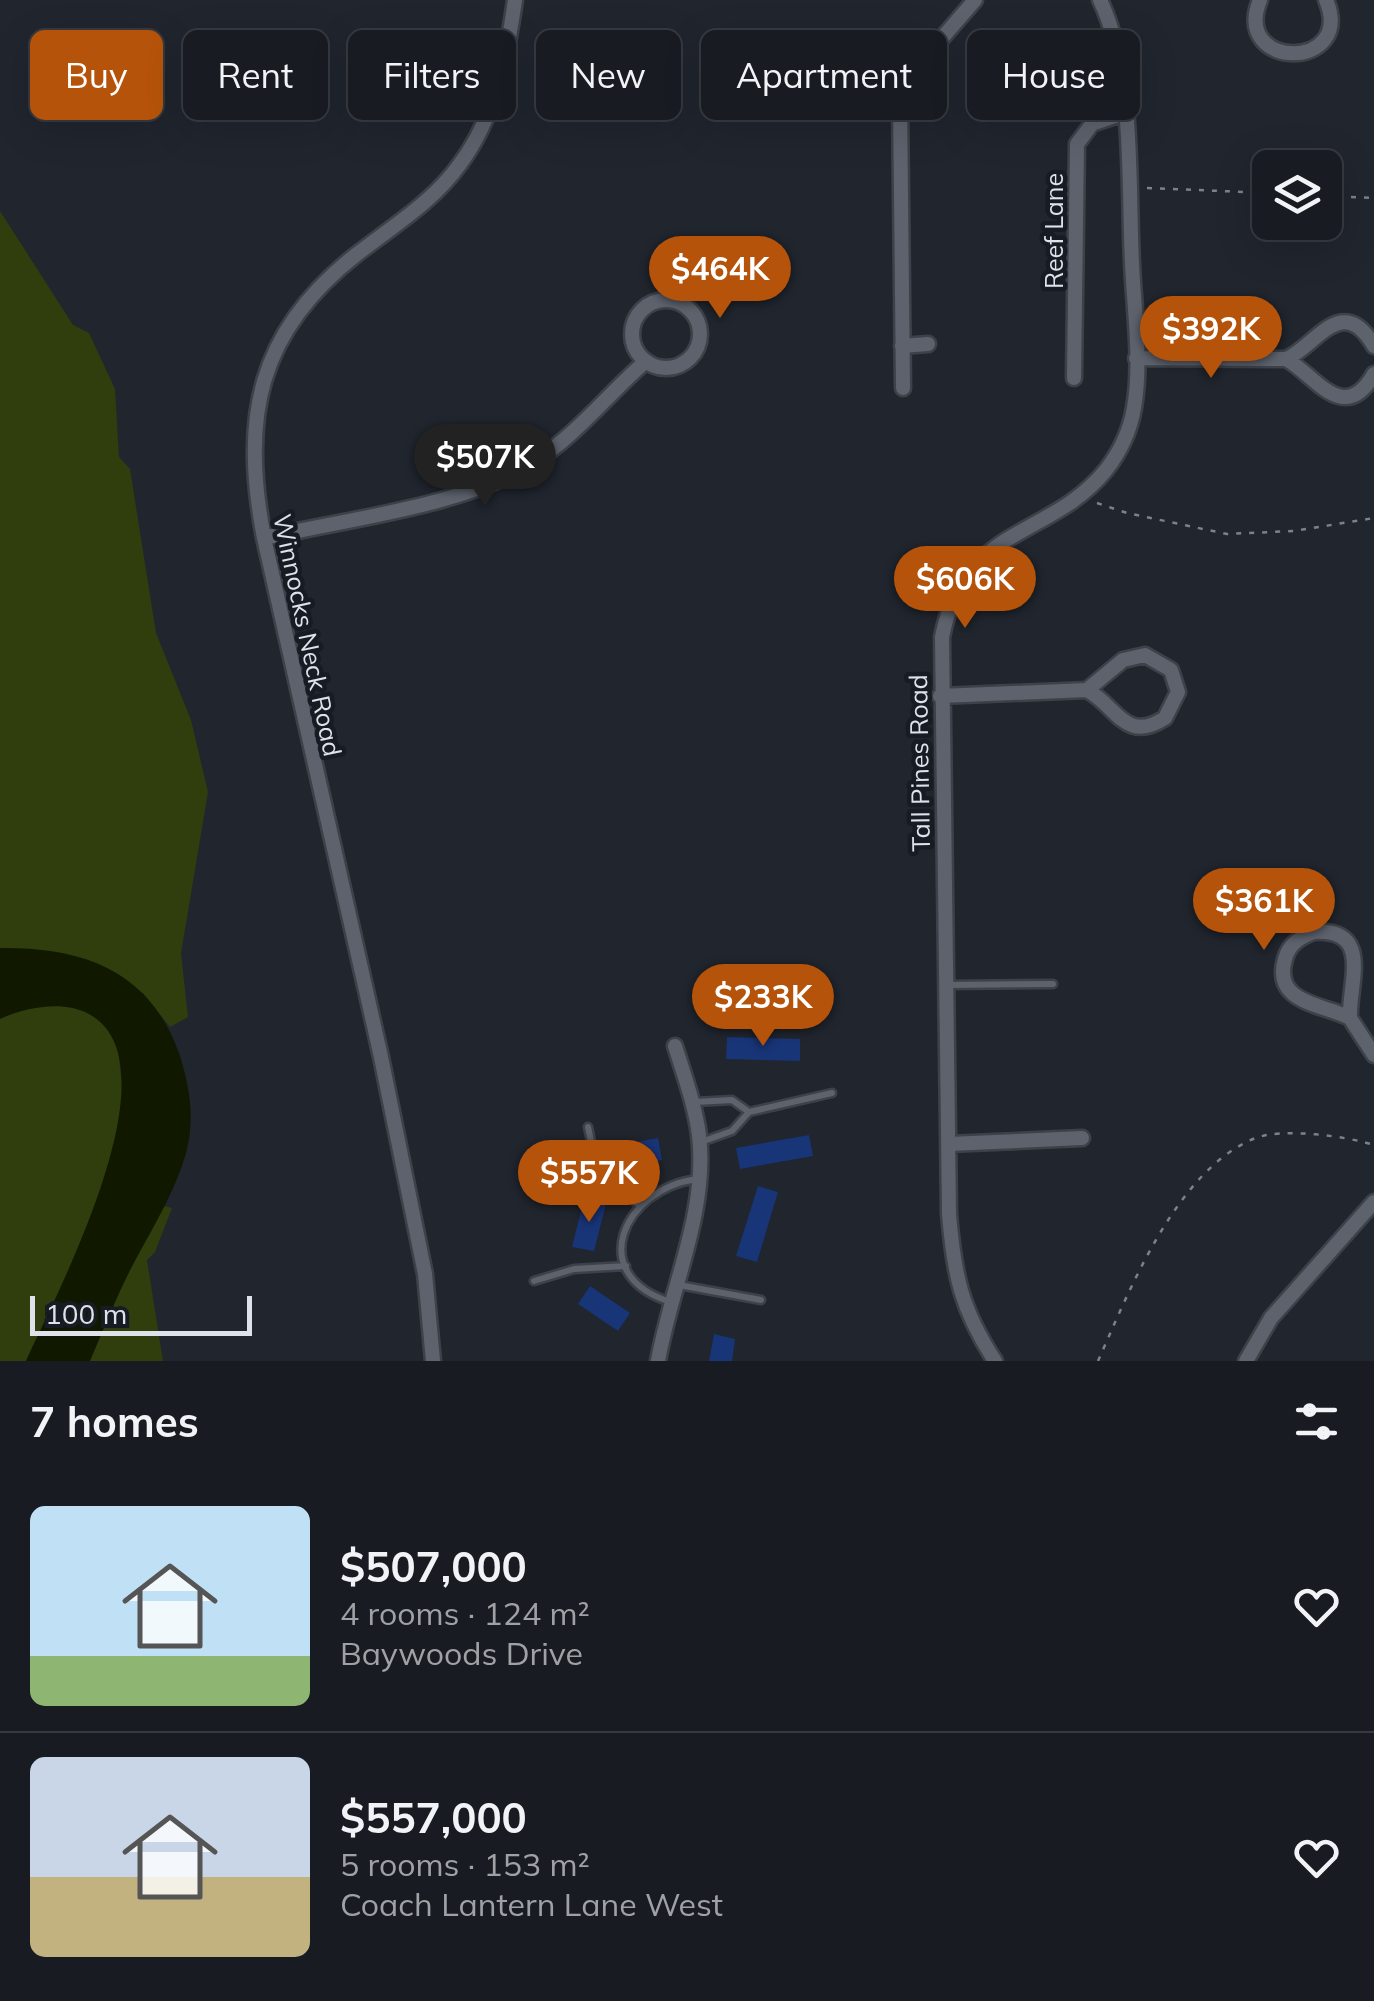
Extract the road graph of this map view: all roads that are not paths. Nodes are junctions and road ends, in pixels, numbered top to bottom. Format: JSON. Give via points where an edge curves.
{"nodes":[{"id":1,"x":516,"y":0,"type":"edge"},
{"id":2,"x":975,"y":0,"type":"edge"},
{"id":3,"x":1100,"y":0,"type":"edge"},
{"id":4,"x":1260,"y":0,"type":"edge"},
{"id":5,"x":1326,"y":0,"type":"edge"},
{"id":6,"x":1110,"y":30,"type":"edge"},
{"id":7,"x":1104,"y":120,"type":"edge"},
{"id":8,"x":1124,"y":120,"type":"edge"},
{"id":9,"x":1075,"y":340,"type":"junction"},
{"id":10,"x":1093,"y":340,"type":"dead end"},
{"id":11,"x":928,"y":344,"type":"dead end"},
{"id":12,"x":902,"y":346,"type":"junction"},
{"id":13,"x":1374,"y":346,"type":"edge"},
{"id":14,"x":1136,"y":358,"type":"junction"},
{"id":15,"x":1286,"y":360,"type":"junction"},
{"id":16,"x":646,"y":361,"type":"junction"},
{"id":17,"x":1374,"y":374,"type":"edge"},
{"id":18,"x":1074,"y":378,"type":"dead end"},
{"id":19,"x":903,"y":388,"type":"dead end"},
{"id":20,"x":264,"y":538,"type":"junction"},
{"id":21,"x":1087,"y":690,"type":"junction"},
{"id":22,"x":940,"y":696,"type":"junction"},
{"id":23,"x":1053,"y":984,"type":"dead end"},
{"id":24,"x":945,"y":985,"type":"junction"},
{"id":25,"x":1350,"y":1018,"type":"junction"},
{"id":26,"x":676,"y":1046,"type":"dead end"},
{"id":27,"x":1374,"y":1056,"type":"edge"},
{"id":28,"x":832,"y":1093,"type":"dead end"},
{"id":29,"x":692,"y":1103,"type":"junction"},
{"id":30,"x":750,"y":1112,"type":"junction"},
{"id":31,"x":588,"y":1127,"type":"dead end"},
{"id":32,"x":1082,"y":1138,"type":"dead end"},
{"id":33,"x":699,"y":1142,"type":"junction"},
{"id":34,"x":950,"y":1144,"type":"junction"},
{"id":35,"x":698,"y":1179,"type":"junction"},
{"id":36,"x":1374,"y":1202,"type":"edge"},
{"id":37,"x":640,"y":1206,"type":"junction"},
{"id":38,"x":626,"y":1266,"type":"junction"},
{"id":39,"x":534,"y":1281,"type":"dead end"},
{"id":40,"x":676,"y":1285,"type":"junction"},
{"id":41,"x":762,"y":1300,"type":"dead end"},
{"id":42,"x":671,"y":1302,"type":"junction"},
{"id":43,"x":433,"y":1361,"type":"edge"},
{"id":44,"x":658,"y":1361,"type":"edge"},
{"id":45,"x":996,"y":1361,"type":"edge"},
{"id":46,"x":1246,"y":1361,"type":"edge"}],
"edges":[{"from":1,"to":20,"type":"street","name":"Winnocks Neck Road","via":[[494,98],[461,163],[422,205],[324,282],[274,351],[254,427]]},
{"from":2,"to":12,"type":"street","via":[[918,66],[900,98]]},
{"from":3,"to":6,"type":"street","name":"Tall Pines Road"},
{"from":4,"to":5,"type":"street","via":[[1260,36],[1291,55],[1312,50],[1328,33]]},
{"from":7,"to":9,"type":"street","name":"Reef Lane","via":[[1077,144]]},
{"from":8,"to":14,"type":"street","name":"Tall Pines Road"},
{"from":9,"to":10,"type":"street"},
{"from":9,"to":18,"type":"street","name":"Reef Lane"},
{"from":11,"to":12,"type":"street"},
{"from":12,"to":19,"type":"street"},
{"from":13,"to":15,"type":"street","via":[[1357,328],[1337,324]]},
{"from":14,"to":15,"type":"street"},
{"from":14,"to":22,"type":"street","name":"Tall Pines Road","via":[[1126,434],[1110,463],[1084,492],[1013,533],[976,564],[945,620]]},
{"from":15,"to":17,"type":"street","via":[[1334,395],[1360,390]]},
{"from":16,"to":16,"type":"street","via":[[673,367],[692,356],[699,329],[688,309],[662,301],[638,315],[633,342]]},
{"from":16,"to":20,"type":"street","via":[[558,445],[503,479]]},
{"from":20,"to":43,"type":"street","name":"Winnocks Neck Road","via":[[402,1159],[425,1274]]},
{"from":21,"to":21,"type":"street","via":[[1121,721],[1138,727],[1166,718],[1178,692],[1167,665],[1140,655],[1122,660]]},
{"from":21,"to":22,"type":"street"},
{"from":22,"to":24,"type":"street","name":"Tall Pines Road"},
{"from":23,"to":24,"type":"lane"},
{"from":24,"to":34,"type":"street","name":"Tall Pines Road"},
{"from":25,"to":25,"type":"street","via":[[1359,972],[1352,948],[1332,933],[1302,936],[1284,961],[1290,990],[1304,1003]]},
{"from":25,"to":27,"type":"street"},
{"from":26,"to":29,"type":"street"},
{"from":28,"to":30,"type":"lane"},
{"from":29,"to":30,"type":"lane","via":[[732,1100]]},
{"from":29,"to":33,"type":"street"},
{"from":30,"to":33,"type":"lane","via":[[732,1130]]},
{"from":31,"to":37,"type":"lane","via":[[597,1169]]},
{"from":32,"to":34,"type":"street"},
{"from":33,"to":35,"type":"street"},
{"from":34,"to":45,"type":"street","name":"Tall Pines Road","via":[[957,1285]]},
{"from":35,"to":37,"type":"lane","via":[[668,1187]]},
{"from":35,"to":40,"type":"street"},
{"from":36,"to":46,"type":"street","via":[[1271,1318]]},
{"from":37,"to":38,"type":"lane","via":[[625,1228]]},
{"from":38,"to":39,"type":"lane","via":[[574,1269]]},
{"from":38,"to":42,"type":"lane","via":[[638,1286]]},
{"from":40,"to":41,"type":"lane"},
{"from":40,"to":42,"type":"street"},
{"from":42,"to":44,"type":"street"}]}
